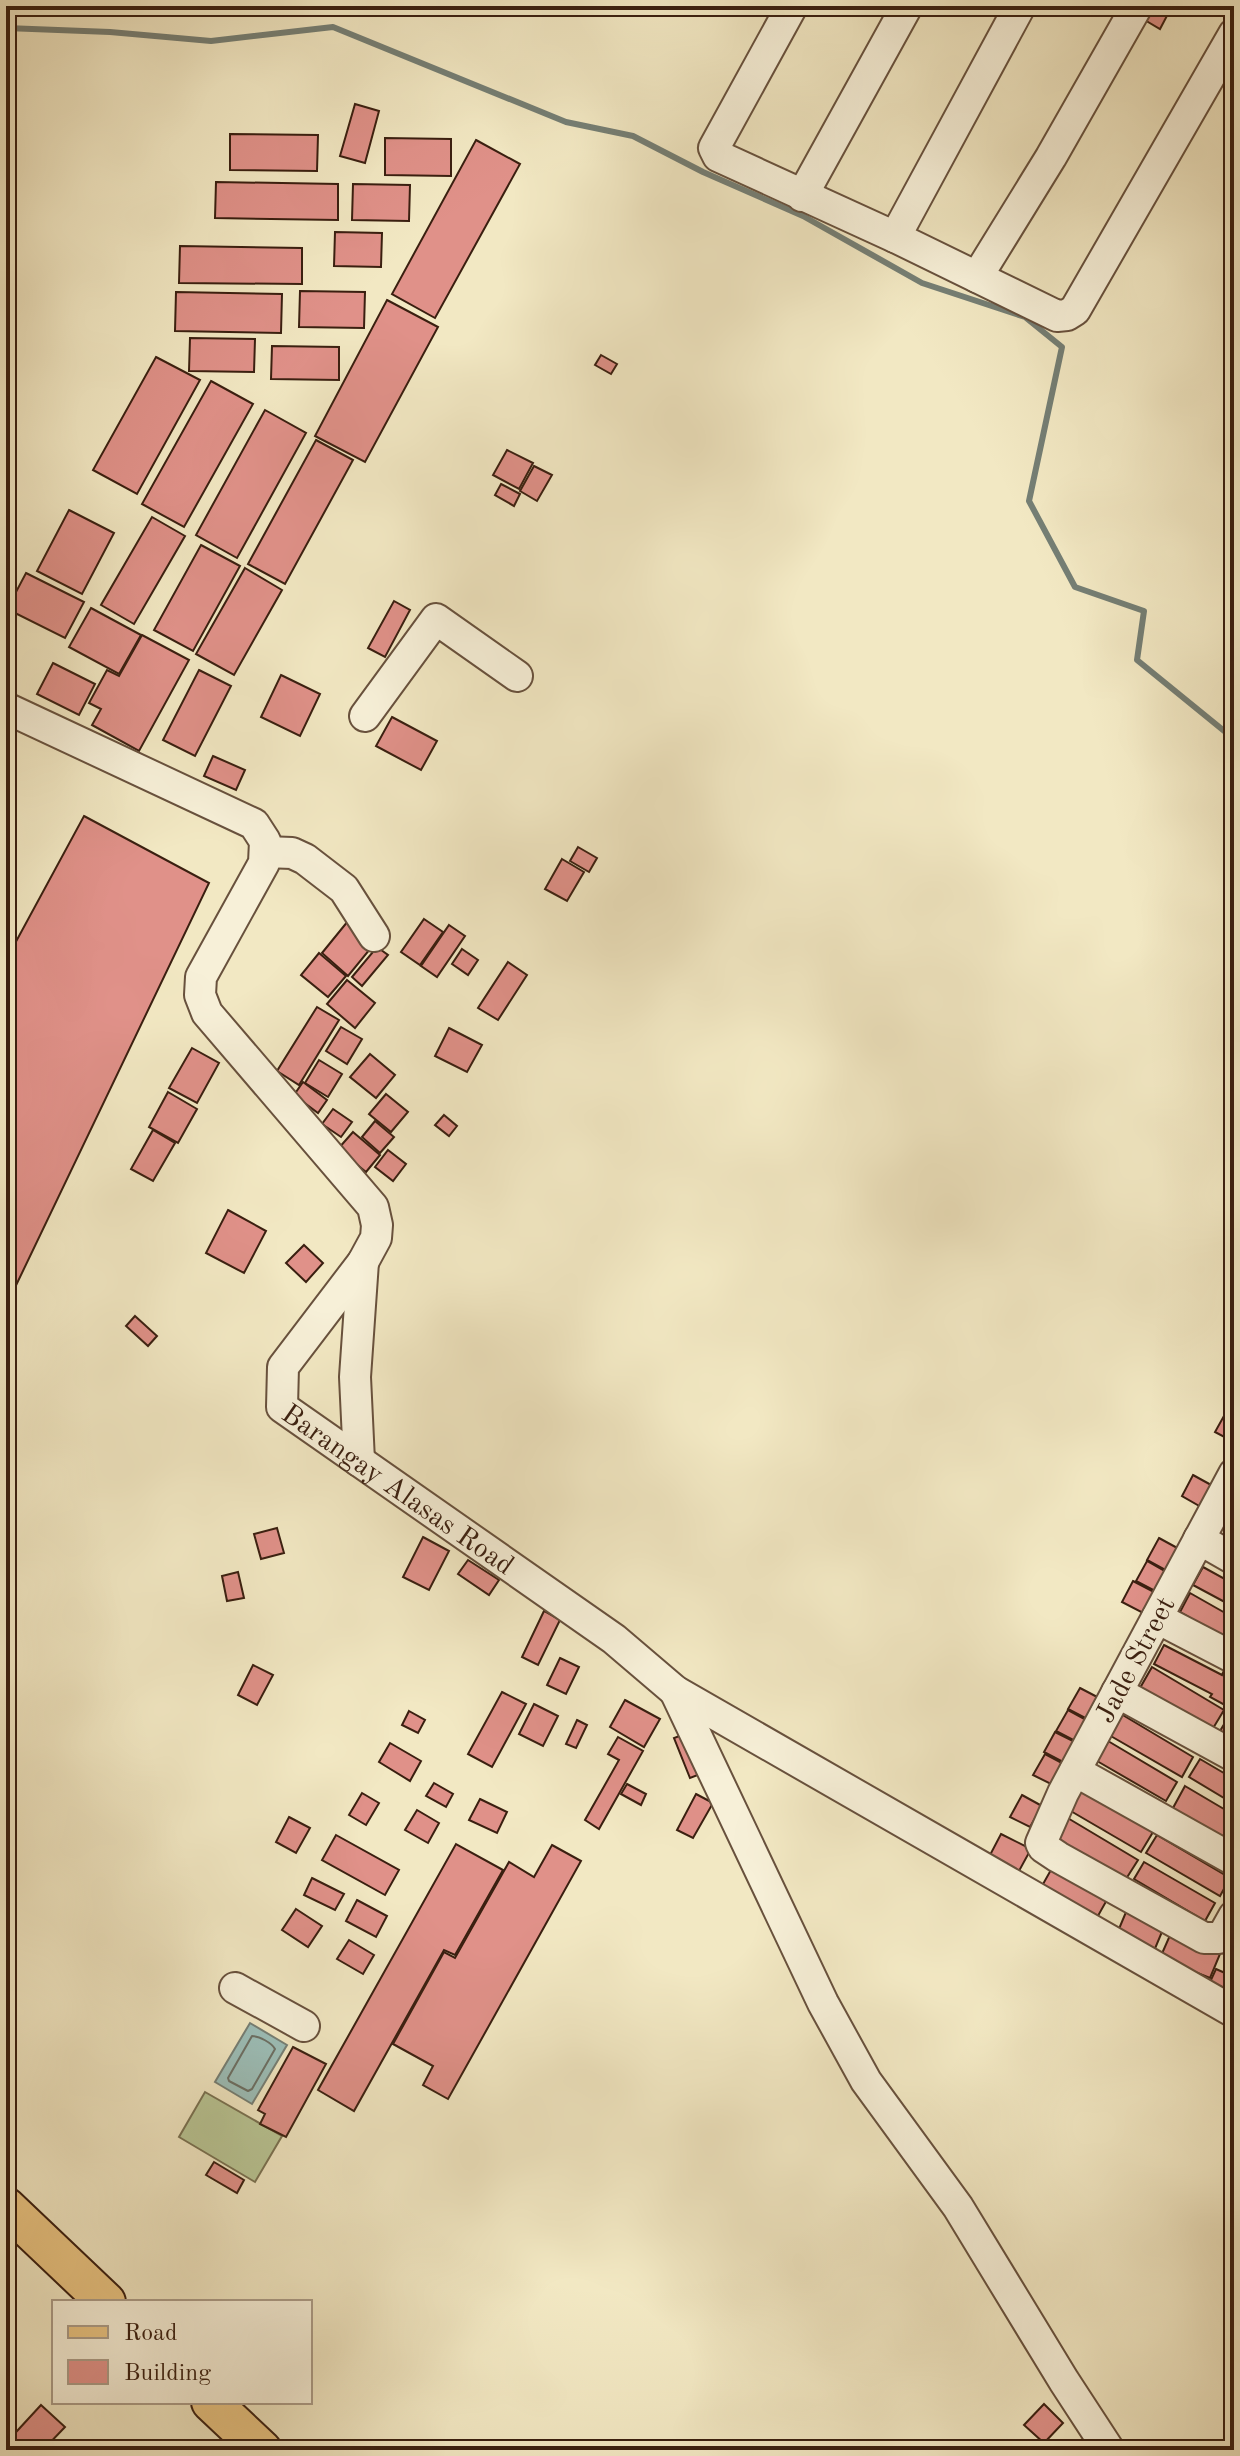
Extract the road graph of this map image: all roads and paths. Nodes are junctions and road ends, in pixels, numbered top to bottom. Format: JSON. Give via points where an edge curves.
{"nodes":[{"id":1,"x":792,"y":6,"type":"edge"},
{"id":2,"x":907,"y":6,"type":"edge"},
{"id":3,"x":1020,"y":6,"type":"edge"},
{"id":4,"x":1137,"y":6,"type":"edge"},
{"id":5,"x":1234,"y":34,"type":"edge"},
{"id":6,"x":802,"y":196,"type":"junction"},
{"id":7,"x":895,"y":237,"type":"junction"},
{"id":8,"x":977,"y":277,"type":"junction"},
{"id":9,"x":517,"y":676,"type":"dead end"},
{"id":10,"x":6,"y":708,"type":"edge"},
{"id":11,"x":365,"y":716,"type":"dead end"},
{"id":12,"x":265,"y":852,"type":"junction"},
{"id":13,"x":374,"y":936,"type":"dead end"},
{"id":14,"x":363,"y":1262,"type":"junction"},
{"id":15,"x":359,"y":1461,"type":"junction"},
{"id":16,"x":1234,"y":1474,"type":"edge"},
{"id":17,"x":1199,"y":1539,"type":"junction"},
{"id":18,"x":1234,"y":1559,"type":"edge"},
{"id":19,"x":1157,"y":1618,"type":"junction"},
{"id":20,"x":1234,"y":1658,"type":"edge"},
{"id":21,"x":675,"y":1691,"type":"junction"},
{"id":22,"x":1117,"y":1692,"type":"junction"},
{"id":23,"x":1234,"y":1756,"type":"edge"},
{"id":24,"x":1075,"y":1771,"type":"junction"},
{"id":25,"x":1234,"y":1860,"type":"edge"},
{"id":26,"x":1234,"y":1916,"type":"edge"},
{"id":27,"x":235,"y":1988,"type":"dead end"},
{"id":28,"x":1234,"y":2012,"type":"edge"},
{"id":29,"x":304,"y":2026,"type":"dead end"},
{"id":30,"x":6,"y":2207,"type":"edge"},
{"id":31,"x":104,"y":2300,"type":"edge"},
{"id":32,"x":213,"y":2404,"type":"edge"},
{"id":33,"x":262,"y":2450,"type":"edge"},
{"id":34,"x":1109,"y":2450,"type":"edge"}],
"edges":[{"from":1,"to":6,"type":"street","via":[[714,148],[730,163]]},
{"from":2,"to":6,"type":"street"},
{"from":3,"to":7,"type":"street"},
{"from":4,"to":8,"type":"street"},
{"from":5,"to":8,"type":"street","via":[[1075,310],[1057,316]]},
{"from":6,"to":7,"type":"street"},
{"from":7,"to":8,"type":"street"},
{"from":9,"to":11,"type":"street","via":[[436,619]]},
{"from":10,"to":12,"type":"street","via":[[254,824],[265,841]]},
{"from":12,"to":13,"type":"street","via":[[292,853],[325,874],[344,889]]},
{"from":12,"to":14,"type":"street","name":"Barangay Alasas Road","via":[[264,863],[201,977],[200,995],[207,1013],[373,1207],[376,1238]]},
{"from":14,"to":15,"type":"street","via":[[355,1377]]},
{"from":14,"to":15,"type":"street","name":"Barangay Alasas Road","via":[[283,1367],[282,1407]]},
{"from":15,"to":21,"type":"street","name":"Barangay Alasas Road","via":[[614,1639]]},
{"from":16,"to":17,"type":"street","name":"Jade Street"},
{"from":17,"to":18,"type":"street"},
{"from":17,"to":19,"type":"street","name":"Jade Street"},
{"from":19,"to":20,"type":"street"},
{"from":19,"to":22,"type":"street","name":"Jade Street"},
{"from":21,"to":28,"type":"street"},
{"from":21,"to":34,"type":"street","via":[[823,2003],[866,2081],[958,2207]]},
{"from":22,"to":23,"type":"street"},
{"from":22,"to":24,"type":"street","name":"Jade Street"},
{"from":24,"to":25,"type":"street"},
{"from":24,"to":26,"type":"street","name":"Jade Street","via":[[1043,1847],[1204,1938],[1219,1938]]},
{"from":27,"to":29,"type":"street"},
{"from":30,"to":31,"type":"main road"},
{"from":32,"to":33,"type":"main road"}]}
